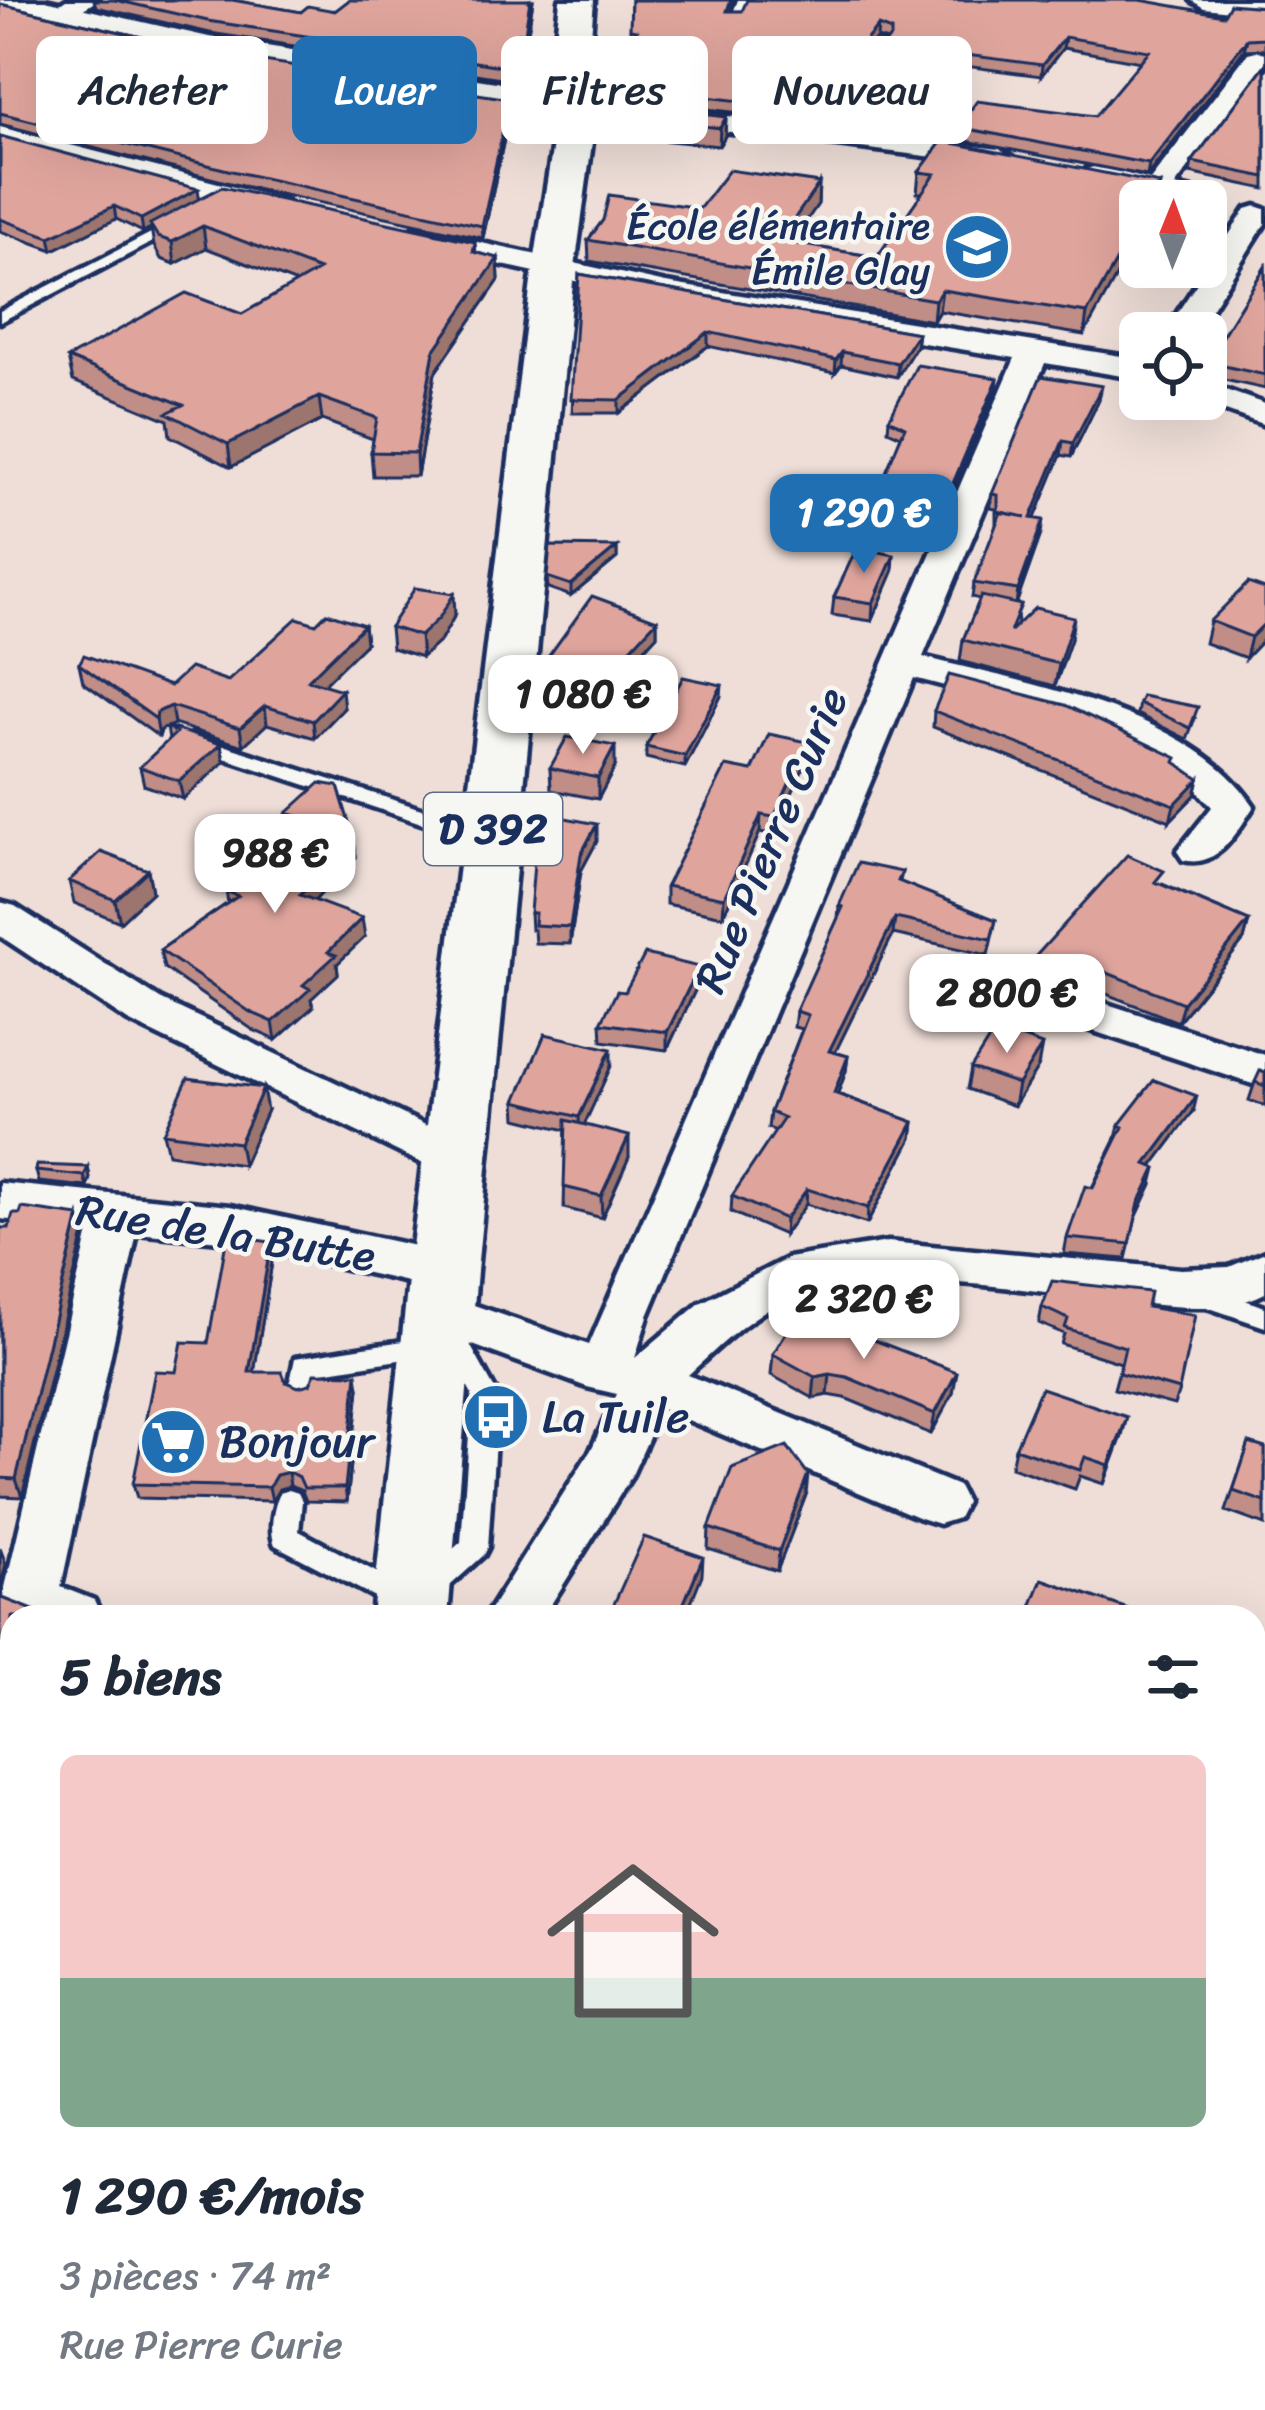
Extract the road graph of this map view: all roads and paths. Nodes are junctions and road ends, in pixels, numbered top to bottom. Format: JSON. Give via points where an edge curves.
{"nodes":[{"id":1,"x":0,"y":0,"type":"edge"},
{"id":2,"x":578,"y":0,"type":"edge"},
{"id":3,"x":744,"y":0,"type":"edge"},
{"id":4,"x":1204,"y":0,"type":"edge"},
{"id":5,"x":71,"y":7,"type":"edge"},
{"id":6,"x":1265,"y":8,"type":"edge"},
{"id":7,"x":734,"y":16,"type":"edge"},
{"id":8,"x":574,"y":36,"type":"edge"},
{"id":9,"x":1257,"y":59,"type":"dead end"},
{"id":10,"x":501,"y":94,"type":"edge"},
{"id":11,"x":0,"y":135,"type":"edge"},
{"id":12,"x":572,"y":144,"type":"edge"},
{"id":13,"x":901,"y":144,"type":"edge"},
{"id":14,"x":1026,"y":161,"type":"edge"},
{"id":15,"x":1075,"y":171,"type":"edge"},
{"id":16,"x":1164,"y":180,"type":"edge"},
{"id":17,"x":1119,"y":181,"type":"edge"},
{"id":18,"x":1227,"y":207,"type":"edge"},
{"id":19,"x":299,"y":212,"type":"edge"},
{"id":20,"x":1261,"y":216,"type":"edge"},
{"id":21,"x":189,"y":217,"type":"edge"},
{"id":22,"x":392,"y":233,"type":"edge"},
{"id":23,"x":554,"y":267,"type":"junction"},
{"id":24,"x":1195,"y":312,"type":"edge"},
{"id":25,"x":0,"y":317,"type":"edge"},
{"id":26,"x":1035,"y":349,"type":"junction"},
{"id":27,"x":1119,"y":363,"type":"edge"},
{"id":28,"x":1227,"y":401,"type":"edge"},
{"id":29,"x":1265,"y":415,"type":"edge"},
{"id":30,"x":902,"y":663,"type":"junction"},
{"id":31,"x":173,"y":734,"type":"edge"},
{"id":32,"x":492,"y":839,"type":"junction"},
{"id":33,"x":1198,"y":851,"type":"dead end"},
{"id":34,"x":0,"y":916,"type":"edge"},
{"id":35,"x":1066,"y":1006,"type":"dead end"},
{"id":36,"x":1265,"y":1072,"type":"edge"},
{"id":37,"x":457,"y":1160,"type":"junction"},
{"id":38,"x":118,"y":1210,"type":"junction"},
{"id":39,"x":3,"y":1211,"type":"edge"},
{"id":40,"x":1265,"y":1271,"type":"edge"},
{"id":41,"x":1181,"y":1288,"type":"junction"},
{"id":42,"x":439,"y":1309,"type":"junction"},
{"id":43,"x":1265,"y":1318,"type":"edge"},
{"id":44,"x":627,"y":1377,"type":"junction"},
{"id":45,"x":302,"y":1387,"type":"edge"},
{"id":46,"x":289,"y":1501,"type":"dead end"},
{"id":47,"x":939,"y":1502,"type":"dead end"},
{"id":48,"x":42,"y":1605,"type":"edge"},
{"id":49,"x":401,"y":1605,"type":"edge"},
{"id":50,"x":410,"y":1605,"type":"edge"},
{"id":51,"x":521,"y":1605,"type":"edge"}],
"edges":[{"from":1,"to":5,"type":"main road"},
{"from":2,"to":8,"type":"main road","number":"D 392"},
{"from":3,"to":7,"type":"lane"},
{"from":4,"to":6,"type":"street"},
{"from":5,"to":10,"type":"main road","via":[[250,55]]},
{"from":9,"to":16,"type":"street"},
{"from":11,"to":19,"type":"street","via":[[220,201]]},
{"from":12,"to":23,"type":"main road","number":"D 392"},
{"from":13,"to":14,"type":"street"},
{"from":15,"to":17,"type":"street"},
{"from":18,"to":20,"type":"street"},
{"from":20,"to":24,"type":"street"},
{"from":21,"to":25,"type":"lane"},
{"from":22,"to":23,"type":"street"},
{"from":23,"to":26,"type":"street"},
{"from":23,"to":32,"type":"main road","number":"D 392"},
{"from":26,"to":27,"type":"street"},
{"from":26,"to":30,"type":"street","name":"Rue Pierre Curie"},
{"from":28,"to":29,"type":"street"},
{"from":30,"to":33,"type":"street","via":[[1078,709],[1194,763],[1234,806]]},
{"from":30,"to":44,"type":"street","name":"Rue Pierre Curie","via":[[622,1316]]},
{"from":31,"to":32,"type":"lane"},
{"from":32,"to":37,"type":"main road","number":"D 392"},
{"from":34,"to":37,"type":"street","via":[[145,1010]]},
{"from":35,"to":36,"type":"street"},
{"from":37,"to":42,"type":"main road","number":"D 392"},
{"from":38,"to":39,"type":"street","name":"Rue de la Butte"},
{"from":38,"to":42,"type":"street","name":"Rue de la Butte","via":[[230,1224]]},
{"from":38,"to":48,"type":"street","via":[[29,1600]]},
{"from":40,"to":41,"type":"street","via":[[1236,1286]]},
{"from":41,"to":43,"type":"lane"},
{"from":41,"to":44,"type":"street","via":[[959,1264],[832,1266],[751,1295]]},
{"from":42,"to":44,"type":"street","name":"Rue de la Butte"},
{"from":42,"to":45,"type":"lane","via":[[304,1365]]},
{"from":42,"to":50,"type":"main road","number":"D 392"},
{"from":44,"to":47,"type":"street","name":"Rue de la Butte"},
{"from":44,"to":51,"type":"street","via":[[612,1462]]},
{"from":46,"to":49,"type":"lane","via":[[285,1537]]}]}
